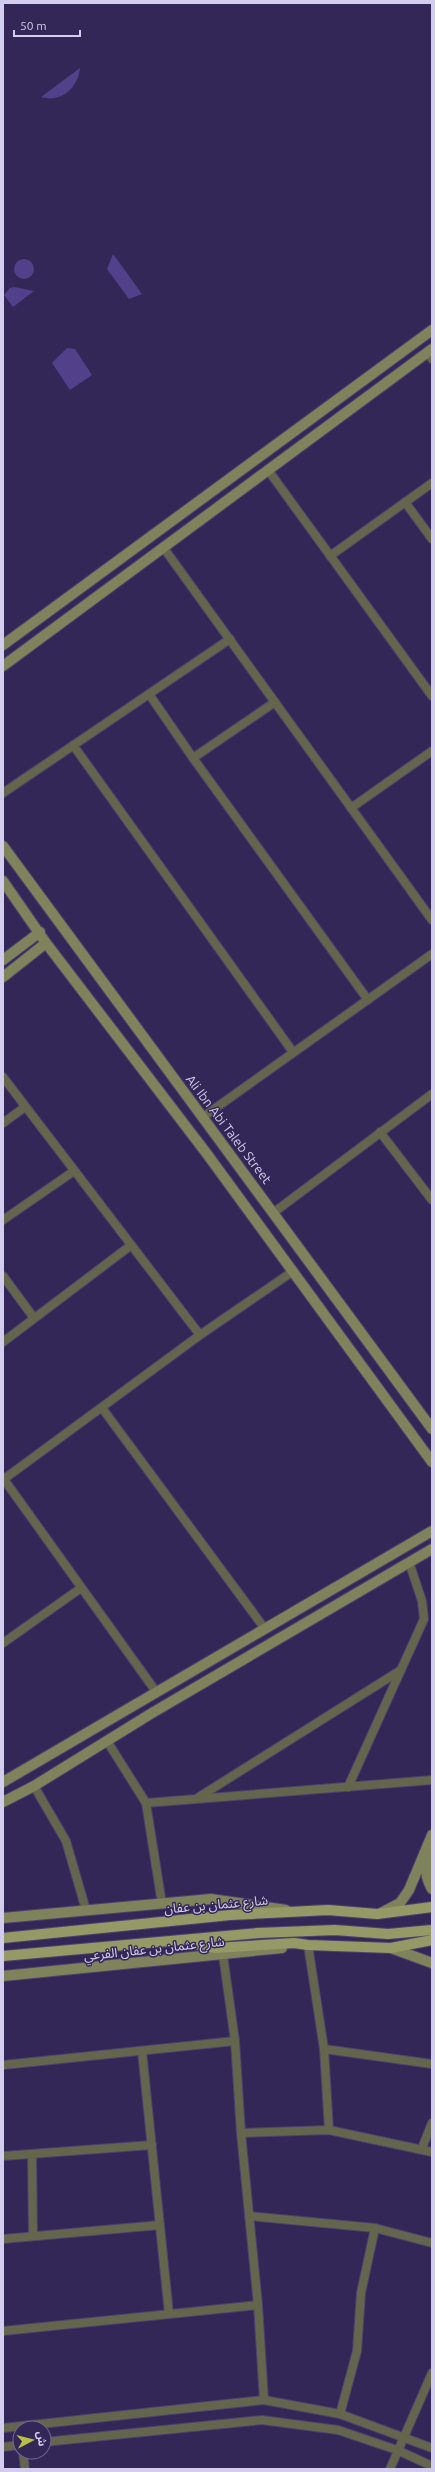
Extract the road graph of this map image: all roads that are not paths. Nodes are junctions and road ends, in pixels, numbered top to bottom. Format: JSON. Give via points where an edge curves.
{"nodes":[{"id":1,"x":432,"y":330,"type":"edge"},
{"id":2,"x":430,"y":354,"type":"edge"},
{"id":3,"x":268,"y":470,"type":"junction"},
{"id":4,"x":432,"y":483,"type":"edge"},
{"id":5,"x":405,"y":502,"type":"junction"},
{"id":6,"x":432,"y":539,"type":"edge"},
{"id":7,"x":163,"y":547,"type":"junction"},
{"id":8,"x":330,"y":556,"type":"junction"},
{"id":9,"x":230,"y":639,"type":"junction"},
{"id":10,"x":3,"y":645,"type":"edge"},
{"id":11,"x":3,"y":666,"type":"edge"},
{"id":12,"x":149,"y":694,"type":"junction"},
{"id":13,"x":432,"y":696,"type":"edge"},
{"id":14,"x":275,"y":702,"type":"junction"},
{"id":15,"x":73,"y":746,"type":"junction"},
{"id":16,"x":432,"y":751,"type":"edge"},
{"id":17,"x":193,"y":758,"type":"junction"},
{"id":18,"x":3,"y":793,"type":"edge"},
{"id":19,"x":351,"y":808,"type":"junction"},
{"id":20,"x":3,"y":846,"type":"edge"},
{"id":21,"x":3,"y":880,"type":"edge"},
{"id":22,"x":432,"y":920,"type":"edge"},
{"id":23,"x":40,"y":932,"type":"junction"},
{"id":24,"x":46,"y":943,"type":"junction"},
{"id":25,"x":432,"y":954,"type":"edge"},
{"id":26,"x":3,"y":960,"type":"edge"},
{"id":27,"x":3,"y":977,"type":"edge"},
{"id":28,"x":368,"y":1000,"type":"junction"},
{"id":29,"x":293,"y":1052,"type":"junction"},
{"id":30,"x":3,"y":1077,"type":"edge"},
{"id":31,"x":432,"y":1094,"type":"edge"},
{"id":32,"x":25,"y":1107,"type":"junction"},
{"id":33,"x":203,"y":1116,"type":"junction"},
{"id":34,"x":3,"y":1123,"type":"edge"},
{"id":35,"x":380,"y":1132,"type":"junction"},
{"id":36,"x":74,"y":1171,"type":"junction"},
{"id":37,"x":432,"y":1200,"type":"edge"},
{"id":38,"x":273,"y":1212,"type":"junction"},
{"id":39,"x":3,"y":1220,"type":"edge"},
{"id":40,"x":130,"y":1246,"type":"junction"},
{"id":41,"x":292,"y":1272,"type":"junction"},
{"id":42,"x":3,"y":1276,"type":"edge"},
{"id":43,"x":34,"y":1318,"type":"junction"},
{"id":44,"x":200,"y":1335,"type":"junction"},
{"id":45,"x":3,"y":1342,"type":"edge"},
{"id":46,"x":102,"y":1408,"type":"junction"},
{"id":47,"x":432,"y":1429,"type":"edge"},
{"id":48,"x":432,"y":1462,"type":"edge"},
{"id":49,"x":3,"y":1479,"type":"edge"},
{"id":50,"x":432,"y":1531,"type":"edge"},
{"id":51,"x":432,"y":1549,"type":"edge"},
{"id":52,"x":409,"y":1562,"type":"junction"},
{"id":53,"x":81,"y":1588,"type":"junction"},
{"id":54,"x":265,"y":1629,"type":"junction"},
{"id":55,"x":3,"y":1642,"type":"edge"},
{"id":56,"x":401,"y":1669,"type":"junction"},
{"id":57,"x":157,"y":1693,"type":"junction"},
{"id":58,"x":106,"y":1741,"type":"junction"},
{"id":59,"x":432,"y":1780,"type":"edge"},
{"id":60,"x":3,"y":1782,"type":"edge"},
{"id":61,"x":34,"y":1786,"type":"junction"},
{"id":62,"x":348,"y":1787,"type":"junction"},
{"id":63,"x":197,"y":1799,"type":"junction"},
{"id":64,"x":3,"y":1802,"type":"edge"},
{"id":65,"x":146,"y":1803,"type":"junction"},
{"id":66,"x":431,"y":1836,"type":"edge"},
{"id":67,"x":432,"y":1889,"type":"edge"},
{"id":68,"x":162,"y":1904,"type":"junction"},
{"id":69,"x":432,"y":1907,"type":"edge"},
{"id":70,"x":86,"y":1910,"type":"junction"},
{"id":71,"x":298,"y":1911,"type":"junction"},
{"id":72,"x":377,"y":1914,"type":"junction"},
{"id":73,"x":3,"y":1918,"type":"edge"},
{"id":74,"x":432,"y":1930,"type":"edge"},
{"id":75,"x":3,"y":1938,"type":"edge"},
{"id":76,"x":432,"y":1940,"type":"edge"},
{"id":77,"x":177,"y":1941,"type":"junction"},
{"id":78,"x":308,"y":1945,"type":"junction"},
{"id":79,"x":391,"y":1948,"type":"junction"},
{"id":80,"x":223,"y":1955,"type":"junction"},
{"id":81,"x":3,"y":1956,"type":"edge"},
{"id":82,"x":432,"y":1963,"type":"edge"},
{"id":83,"x":3,"y":1976,"type":"edge"},
{"id":84,"x":235,"y":2041,"type":"junction"},
{"id":85,"x":324,"y":2049,"type":"junction"},
{"id":86,"x":142,"y":2051,"type":"junction"},
{"id":87,"x":432,"y":2064,"type":"edge"},
{"id":88,"x":3,"y":2065,"type":"edge"},
{"id":89,"x":432,"y":2123,"type":"edge"},
{"id":90,"x":329,"y":2130,"type":"junction"},
{"id":91,"x":241,"y":2133,"type":"junction"},
{"id":92,"x":152,"y":2145,"type":"junction"},
{"id":93,"x":422,"y":2148,"type":"junction"},
{"id":94,"x":432,"y":2152,"type":"edge"},
{"id":95,"x":32,"y":2154,"type":"junction"},
{"id":96,"x":3,"y":2156,"type":"edge"},
{"id":97,"x":249,"y":2216,"type":"junction"},
{"id":98,"x":160,"y":2225,"type":"junction"},
{"id":99,"x":375,"y":2228,"type":"junction"},
{"id":100,"x":33,"y":2236,"type":"junction"},
{"id":101,"x":3,"y":2239,"type":"edge"},
{"id":102,"x":432,"y":2243,"type":"edge"},
{"id":103,"x":258,"y":2305,"type":"junction"},
{"id":104,"x":169,"y":2314,"type":"junction"},
{"id":105,"x":3,"y":2331,"type":"edge"},
{"id":106,"x":432,"y":2373,"type":"edge"},
{"id":107,"x":264,"y":2400,"type":"junction"},
{"id":108,"x":340,"y":2414,"type":"junction"},
{"id":109,"x":52,"y":2424,"type":"edge"},
{"id":110,"x":403,"y":2436,"type":"junction"},
{"id":111,"x":52,"y":2441,"type":"edge"},
{"id":112,"x":432,"y":2448,"type":"edge"},
{"id":113,"x":397,"y":2450,"type":"junction"},
{"id":114,"x":432,"y":2466,"type":"edge"},
{"id":115,"x":390,"y":2469,"type":"edge"}],
"edges":[{"from":1,"to":10,"type":"street"},
{"from":2,"to":3,"type":"street"},
{"from":3,"to":7,"type":"street"},
{"from":3,"to":8,"type":"street"},
{"from":4,"to":5,"type":"street"},
{"from":5,"to":6,"type":"street"},
{"from":5,"to":8,"type":"street"},
{"from":7,"to":9,"type":"street"},
{"from":7,"to":11,"type":"street"},
{"from":8,"to":13,"type":"street"},
{"from":9,"to":12,"type":"street"},
{"from":9,"to":14,"type":"street"},
{"from":12,"to":15,"type":"street"},
{"from":12,"to":17,"type":"street"},
{"from":14,"to":17,"type":"street"},
{"from":14,"to":19,"type":"street"},
{"from":15,"to":18,"type":"street"},
{"from":15,"to":29,"type":"street"},
{"from":16,"to":19,"type":"street"},
{"from":17,"to":28,"type":"street"},
{"from":19,"to":22,"type":"street"},
{"from":20,"to":33,"type":"street","name":"Ali Ibn Abi Taleb Street"},
{"from":21,"to":23,"type":"street"},
{"from":23,"to":24,"type":"street"},
{"from":23,"to":26,"type":"street"},
{"from":24,"to":27,"type":"street"},
{"from":24,"to":41,"type":"street","via":[[207,1154]]},
{"from":25,"to":28,"type":"street"},
{"from":28,"to":29,"type":"street"},
{"from":29,"to":33,"type":"street"},
{"from":30,"to":32,"type":"street"},
{"from":31,"to":35,"type":"street"},
{"from":32,"to":34,"type":"street"},
{"from":32,"to":36,"type":"street"},
{"from":33,"to":38,"type":"street","name":"Ali Ibn Abi Taleb Street"},
{"from":35,"to":37,"type":"street"},
{"from":35,"to":38,"type":"street"},
{"from":36,"to":39,"type":"street"},
{"from":36,"to":40,"type":"street"},
{"from":38,"to":47,"type":"street","name":"Ali Ibn Abi Taleb Street"},
{"from":40,"to":43,"type":"street"},
{"from":40,"to":44,"type":"street"},
{"from":41,"to":44,"type":"street"},
{"from":41,"to":48,"type":"street"},
{"from":42,"to":43,"type":"street"},
{"from":43,"to":45,"type":"street"},
{"from":44,"to":46,"type":"street"},
{"from":46,"to":49,"type":"street"},
{"from":46,"to":54,"type":"street"},
{"from":49,"to":53,"type":"street"},
{"from":50,"to":54,"type":"street"},
{"from":51,"to":52,"type":"street"},
{"from":52,"to":56,"type":"street","via":[[422,1602],[424,1619]]},
{"from":52,"to":58,"type":"street"},
{"from":53,"to":55,"type":"street"},
{"from":53,"to":57,"type":"street"},
{"from":54,"to":57,"type":"street"},
{"from":56,"to":62,"type":"street"},
{"from":56,"to":63,"type":"street"},
{"from":57,"to":60,"type":"street"},
{"from":58,"to":61,"type":"street"},
{"from":58,"to":65,"type":"street"},
{"from":59,"to":62,"type":"street"},
{"from":61,"to":64,"type":"street"},
{"from":61,"to":70,"type":"street","via":[[66,1841]]},
{"from":62,"to":63,"type":"street"},
{"from":63,"to":65,"type":"street"},
{"from":65,"to":68,"type":"street"},
{"from":66,"to":67,"type":"street","via":[[426,1867],[427,1880]]},
{"from":66,"to":72,"type":"street","via":[[409,1890],[400,1903]]},
{"from":68,"to":70,"type":"street"},
{"from":68,"to":71,"type":"street","via":[[211,1899]]},
{"from":69,"to":72,"type":"main road","name":"شارع عثمان بن عفان"},
{"from":70,"to":73,"type":"street"},
{"from":71,"to":72,"type":"main road","name":"شارع عثمان بن عفان","via":[[328,1910]]},
{"from":71,"to":75,"type":"main road","name":"شارع عثمان بن عفان","via":[[230,1915]]},
{"from":74,"to":77,"type":"main road","via":[[388,1934],[335,1930],[295,1931]]},
{"from":76,"to":79,"type":"main road"},
{"from":77,"to":78,"type":"main road","via":[[216,1948],[294,1943]]},
{"from":77,"to":81,"type":"main road"},
{"from":78,"to":79,"type":"main road"},
{"from":78,"to":80,"type":"street","name":"شارع عثمان بن عفان الفرعي"},
{"from":78,"to":85,"type":"street"},
{"from":79,"to":82,"type":"street"},
{"from":80,"to":83,"type":"street","name":"شارع عثمان بن عفان الفرعي"},
{"from":80,"to":84,"type":"street"},
{"from":84,"to":86,"type":"street"},
{"from":84,"to":91,"type":"street"},
{"from":85,"to":87,"type":"street"},
{"from":85,"to":90,"type":"street"},
{"from":86,"to":88,"type":"street"},
{"from":86,"to":92,"type":"street"},
{"from":89,"to":93,"type":"street"},
{"from":90,"to":91,"type":"street"},
{"from":90,"to":93,"type":"street"},
{"from":91,"to":97,"type":"street"},
{"from":92,"to":95,"type":"street"},
{"from":92,"to":98,"type":"street"},
{"from":93,"to":94,"type":"street"},
{"from":95,"to":96,"type":"street"},
{"from":95,"to":100,"type":"street"},
{"from":97,"to":99,"type":"street"},
{"from":97,"to":103,"type":"street"},
{"from":98,"to":100,"type":"street"},
{"from":98,"to":104,"type":"street"},
{"from":99,"to":102,"type":"street"},
{"from":99,"to":108,"type":"street","via":[[361,2292],[357,2352]]},
{"from":100,"to":101,"type":"street"},
{"from":103,"to":104,"type":"street"},
{"from":103,"to":107,"type":"street"},
{"from":104,"to":105,"type":"street"},
{"from":106,"to":110,"type":"street"},
{"from":107,"to":108,"type":"street"},
{"from":107,"to":109,"type":"street"},
{"from":108,"to":110,"type":"street"},
{"from":110,"to":112,"type":"street"},
{"from":110,"to":113,"type":"street"},
{"from":111,"to":113,"type":"street","via":[[262,2420],[338,2430]]},
{"from":113,"to":114,"type":"street"},
{"from":113,"to":115,"type":"street"}]}
